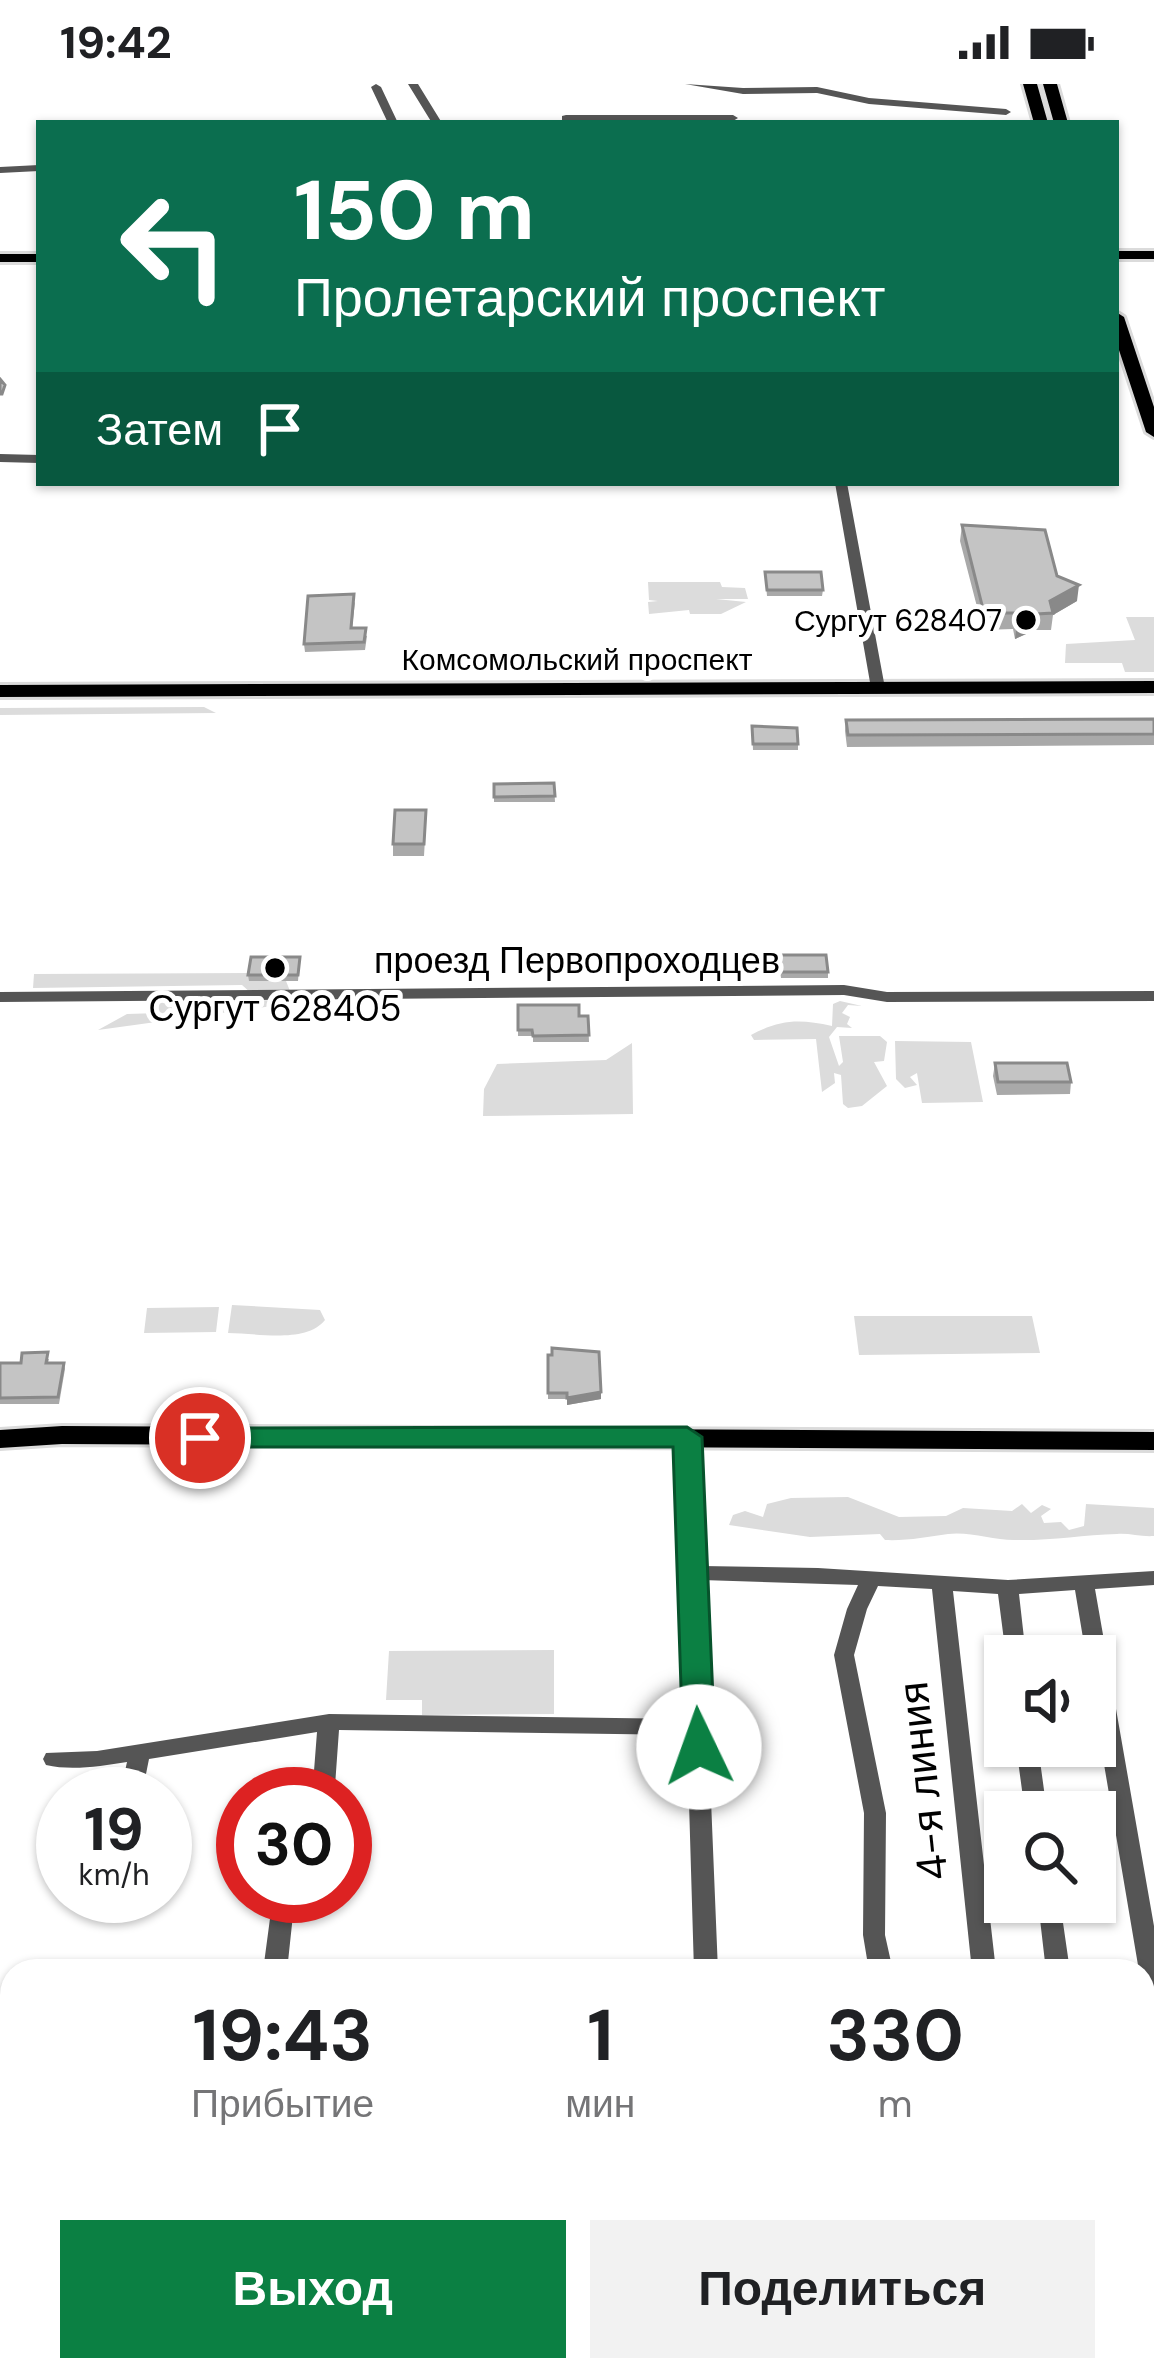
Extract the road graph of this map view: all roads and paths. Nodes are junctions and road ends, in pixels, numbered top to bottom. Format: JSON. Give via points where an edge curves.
{"nodes":[{"id":1,"x":413,"y":84,"type":"edge"},
{"id":2,"x":690,"y":84,"type":"edge"},
{"id":3,"x":1030,"y":84,"type":"edge"},
{"id":4,"x":1050,"y":84,"type":"edge"},
{"id":5,"x":376,"y":87,"type":"edge"},
{"id":6,"x":743,"y":91,"type":"junction"},
{"id":7,"x":1006,"y":112,"type":"dead end"},
{"id":8,"x":566,"y":118,"type":"dead end"},
{"id":9,"x":392,"y":120,"type":"edge"},
{"id":10,"x":435,"y":120,"type":"edge"},
{"id":11,"x":677,"y":120,"type":"edge"},
{"id":12,"x":733,"y":120,"type":"edge"},
{"id":13,"x":1040,"y":120,"type":"edge"},
{"id":14,"x":1060,"y":120,"type":"edge"},
{"id":15,"x":36,"y":168,"type":"edge"},
{"id":16,"x":0,"y":170,"type":"edge"},
{"id":17,"x":1119,"y":255,"type":"edge"},
{"id":18,"x":1154,"y":256,"type":"edge"},
{"id":19,"x":0,"y":258,"type":"edge"},
{"id":20,"x":36,"y":258,"type":"edge"},
{"id":21,"x":1119,"y":326,"type":"edge"},
{"id":22,"x":1154,"y":432,"type":"edge"},
{"id":23,"x":0,"y":458,"type":"edge"},
{"id":24,"x":36,"y":459,"type":"edge"},
{"id":25,"x":843,"y":486,"type":"edge"},
{"id":26,"x":1154,"y":687,"type":"edge"},
{"id":27,"x":878,"y":688,"type":"junction"},
{"id":28,"x":0,"y":691,"type":"edge"},
{"id":29,"x":1154,"y":700,"type":"edge"},
{"id":30,"x":0,"y":704,"type":"edge"},
{"id":31,"x":1154,"y":996,"type":"edge"},
{"id":32,"x":0,"y":997,"type":"edge"},
{"id":33,"x":0,"y":1422,"type":"edge"},
{"id":34,"x":62,"y":1435,"type":"junction"},
{"id":35,"x":687,"y":1437,"type":"junction"},
{"id":36,"x":0,"y":1439,"type":"edge"},
{"id":37,"x":1154,"y":1441,"type":"edge"},
{"id":38,"x":692,"y":1573,"type":"junction"},
{"id":39,"x":1154,"y":1578,"type":"edge"},
{"id":40,"x":871,"y":1580,"type":"junction"},
{"id":41,"x":942,"y":1583,"type":"junction"},
{"id":42,"x":1084,"y":1584,"type":"junction"},
{"id":43,"x":1008,"y":1588,"type":"junction"},
{"id":44,"x":1014,"y":1635,"type":"edge"},
{"id":45,"x":329,"y":1722,"type":"junction"},
{"id":46,"x":698,"y":1727,"type":"junction"},
{"id":47,"x":140,"y":1752,"type":"junction"},
{"id":48,"x":54,"y":1759,"type":"dead end"},
{"id":49,"x":137,"y":1767,"type":"edge"},
{"id":50,"x":325,"y":1767,"type":"edge"},
{"id":51,"x":281,"y":1923,"type":"edge"},
{"id":52,"x":1051,"y":1923,"type":"edge"},
{"id":53,"x":276,"y":1959,"type":"edge"},
{"id":54,"x":706,"y":1959,"type":"edge"},
{"id":55,"x":878,"y":1959,"type":"edge"},
{"id":56,"x":984,"y":1959,"type":"edge"},
{"id":57,"x":1056,"y":1959,"type":"edge"},
{"id":58,"x":1148,"y":1959,"type":"edge"}],
"edges":[{"from":1,"to":10,"type":"street"},
{"from":2,"to":6,"type":"street"},
{"from":3,"to":13,"type":"main road"},
{"from":4,"to":14,"type":"main road"},
{"from":5,"to":9,"type":"street"},
{"from":6,"to":7,"type":"street","via":[[817,90]]},
{"from":6,"to":12,"type":"street"},
{"from":8,"to":11,"type":"street"},
{"from":15,"to":16,"type":"street"},
{"from":17,"to":18,"type":"main road"},
{"from":19,"to":20,"type":"main road"},
{"from":21,"to":22,"type":"main road"},
{"from":23,"to":24,"type":"street"},
{"from":25,"to":27,"type":"street"},
{"from":26,"to":27,"type":"main road","name":"Комсомольский проспект"},
{"from":27,"to":28,"type":"main road","name":"Комсомольский проспект"},
{"from":29,"to":30,"type":"main road","name":"Комсомольский проспект"},
{"from":31,"to":32,"type":"street","name":"проезд Первопроходцев","via":[[887,997],[844,990]]},
{"from":33,"to":34,"type":"main road"},
{"from":34,"to":35,"type":"main road"},
{"from":34,"to":36,"type":"main road"},
{"from":35,"to":37,"type":"main road"},
{"from":35,"to":38,"type":"street"},
{"from":38,"to":40,"type":"street"},
{"from":38,"to":46,"type":"street"},
{"from":39,"to":42,"type":"street"},
{"from":40,"to":41,"type":"street"},
{"from":40,"to":55,"type":"street","via":[[844,1655],[875,1813]]},
{"from":41,"to":43,"type":"street"},
{"from":41,"to":56,"type":"street","name":"4-я линия"},
{"from":42,"to":43,"type":"street"},
{"from":42,"to":58,"type":"street"},
{"from":43,"to":44,"type":"street"},
{"from":45,"to":46,"type":"street"},
{"from":45,"to":47,"type":"street"},
{"from":45,"to":50,"type":"street"},
{"from":46,"to":54,"type":"street"},
{"from":47,"to":48,"type":"street"},
{"from":47,"to":49,"type":"street"},
{"from":51,"to":53,"type":"street"},
{"from":52,"to":57,"type":"street"}]}
